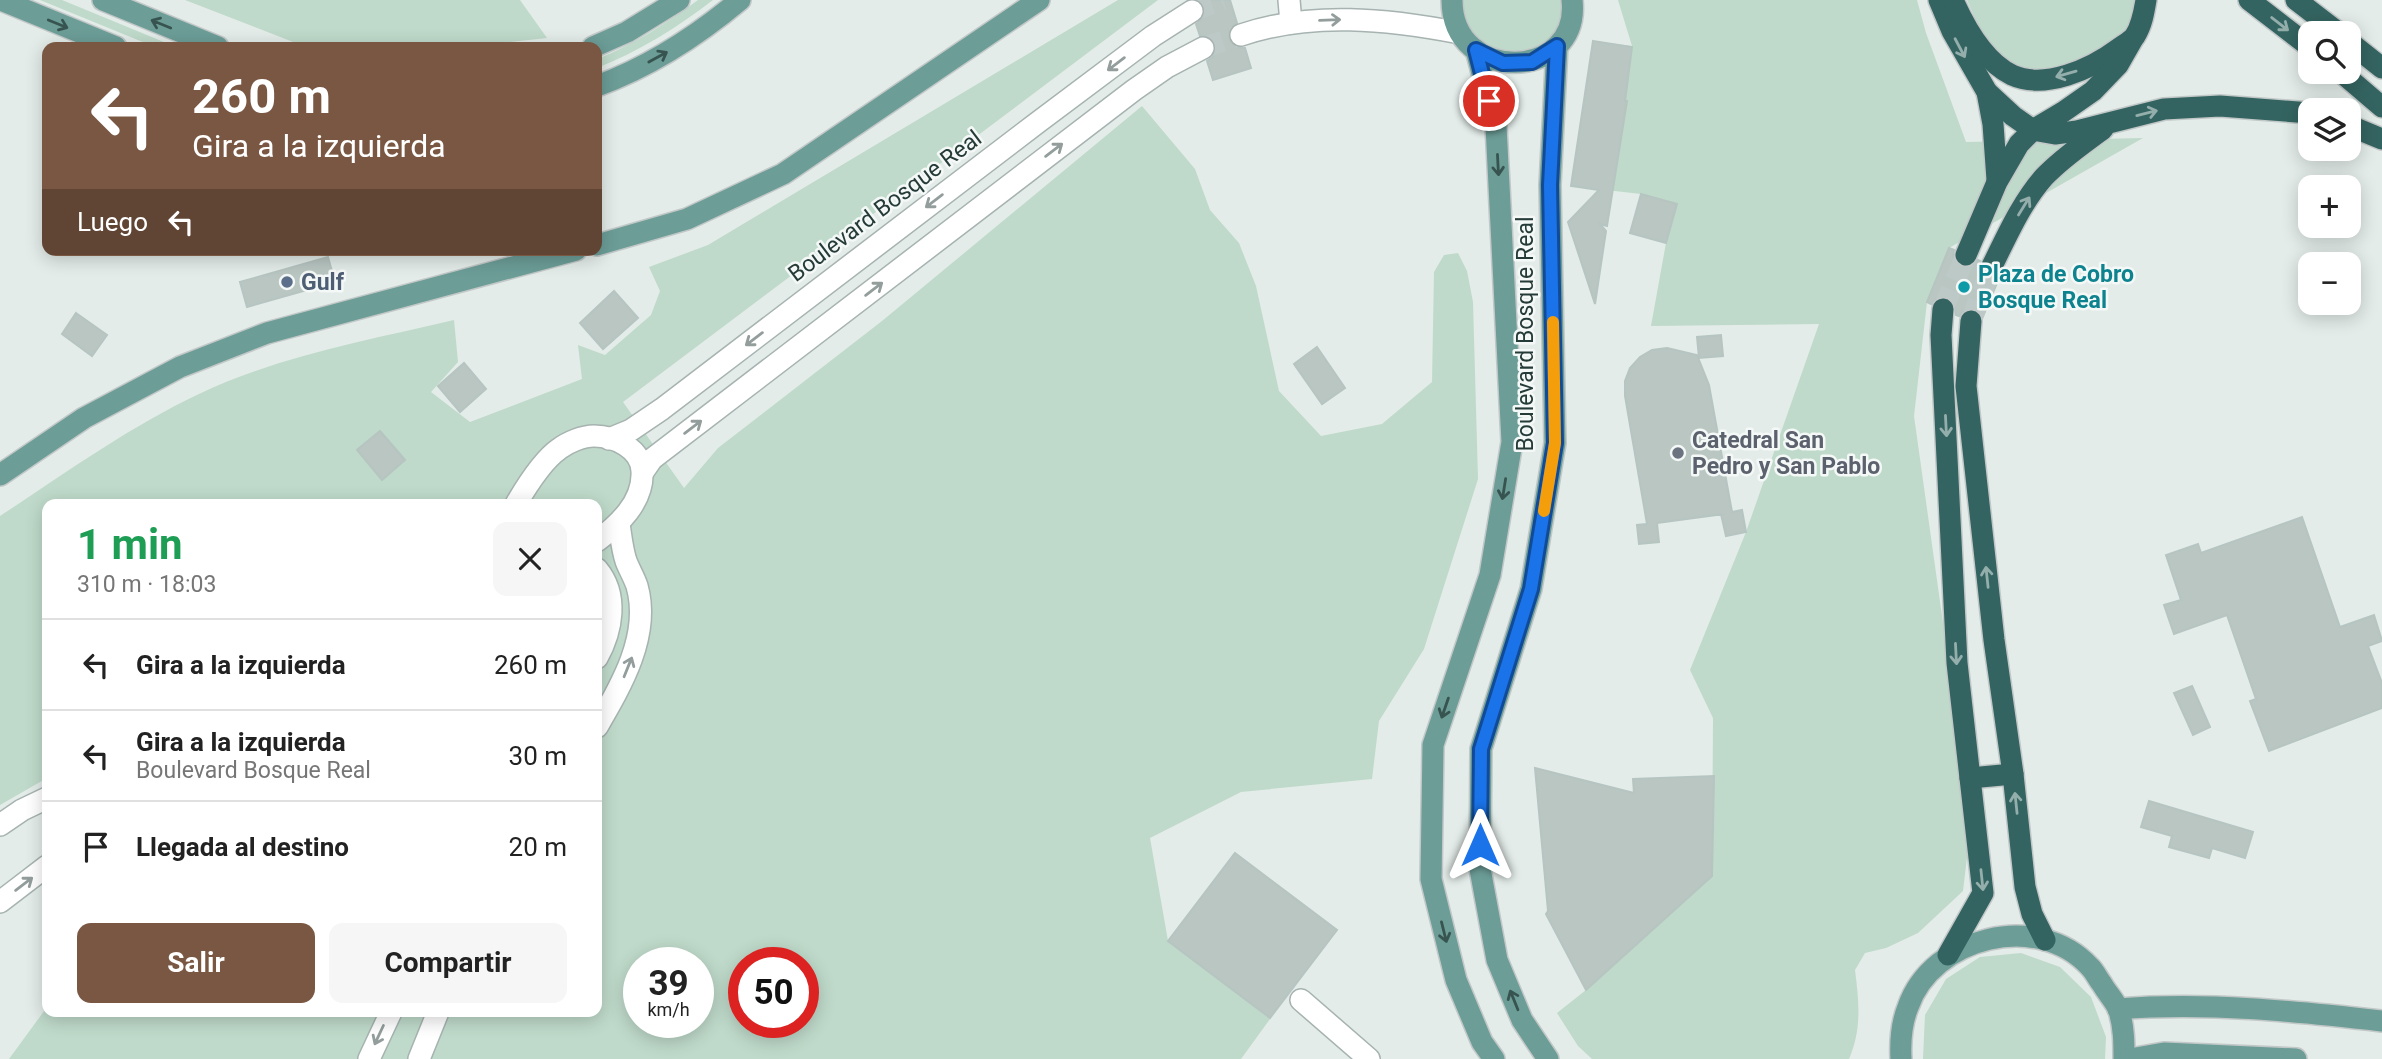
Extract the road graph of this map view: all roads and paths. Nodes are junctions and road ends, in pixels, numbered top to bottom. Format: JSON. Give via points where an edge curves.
{"nodes":[{"id":1,"x":1,"y":0,"type":"edge"},
{"id":2,"x":103,"y":0,"type":"edge"},
{"id":3,"x":679,"y":0,"type":"edge"},
{"id":4,"x":740,"y":0,"type":"edge"},
{"id":5,"x":1039,"y":0,"type":"edge"},
{"id":6,"x":1289,"y":0,"type":"edge"},
{"id":7,"x":1452,"y":0,"type":"edge"},
{"id":8,"x":1572,"y":0,"type":"edge"},
{"id":9,"x":1939,"y":0,"type":"edge"},
{"id":10,"x":1953,"y":0,"type":"edge"},
{"id":11,"x":2146,"y":0,"type":"edge"},
{"id":12,"x":2249,"y":0,"type":"edge"},
{"id":13,"x":2296,"y":0,"type":"edge"},
{"id":14,"x":1192,"y":11,"type":"tunnel mouth"},
{"id":15,"x":2323,"y":21,"type":"edge"},
{"id":16,"x":1291,"y":23,"type":"junction"},
{"id":17,"x":1460,"y":33,"type":"junction"},
{"id":18,"x":1241,"y":35,"type":"tunnel mouth"},
{"id":19,"x":1153,"y":36,"type":"junction"},
{"id":20,"x":2134,"y":37,"type":"junction"},
{"id":21,"x":2298,"y":38,"type":"edge"},
{"id":22,"x":104,"y":42,"type":"edge"},
{"id":23,"x":206,"y":42,"type":"edge"},
{"id":24,"x":602,"y":43,"type":"edge"},
{"id":25,"x":1557,"y":46,"type":"junction"},
{"id":26,"x":1203,"y":48,"type":"tunnel mouth"},
{"id":27,"x":1476,"y":50,"type":"junction"},
{"id":28,"x":2361,"y":51,"type":"edge"},
{"id":29,"x":1167,"y":67,"type":"junction"},
{"id":30,"x":2382,"y":68,"type":"edge"},
{"id":31,"x":602,"y":84,"type":"edge"},
{"id":32,"x":2355,"y":84,"type":"edge"},
{"id":33,"x":1987,"y":92,"type":"junction"},
{"id":34,"x":2382,"y":107,"type":"edge"},
{"id":35,"x":2298,"y":112,"type":"edge"},
{"id":36,"x":2112,"y":122,"type":"junction"},
{"id":37,"x":2033,"y":130,"type":"junction"},
{"id":38,"x":2361,"y":130,"type":"edge"},
{"id":39,"x":2382,"y":139,"type":"edge"},
{"id":40,"x":1997,"y":182,"type":"junction"},
{"id":41,"x":602,"y":244,"type":"edge"},
{"id":42,"x":1966,"y":255,"type":"tunnel mouth"},
{"id":43,"x":554,"y":256,"type":"edge"},
{"id":44,"x":1992,"y":266,"type":"tunnel mouth"},
{"id":45,"x":1943,"y":309,"type":"tunnel mouth"},
{"id":46,"x":1970,"y":321,"type":"tunnel mouth"},
{"id":47,"x":1966,"y":386,"type":"junction"},
{"id":48,"x":1944,"y":390,"type":"junction"},
{"id":49,"x":609,"y":439,"type":"junction"},
{"id":50,"x":643,"y":472,"type":"junction"},
{"id":51,"x":0,"y":475,"type":"edge"},
{"id":52,"x":519,"y":499,"type":"edge"},
{"id":53,"x":619,"y":524,"type":"junction"},
{"id":54,"x":602,"y":537,"type":"edge"},
{"id":55,"x":602,"y":579,"type":"edge"},
{"id":56,"x":602,"y":646,"type":"edge"},
{"id":57,"x":602,"y":719,"type":"edge"},
{"id":58,"x":2013,"y":774,"type":"junction"},
{"id":59,"x":1970,"y":778,"type":"junction"},
{"id":60,"x":42,"y":800,"type":"edge"},
{"id":61,"x":0,"y":825,"type":"edge"},
{"id":62,"x":42,"y":870,"type":"edge"},
{"id":63,"x":0,"y":902,"type":"edge"},
{"id":64,"x":2045,"y":940,"type":"junction"},
{"id":65,"x":1948,"y":956,"type":"junction"},
{"id":66,"x":1301,"y":1000,"type":"dead end"},
{"id":67,"x":2118,"y":1009,"type":"junction"},
{"id":68,"x":389,"y":1017,"type":"edge"},
{"id":69,"x":436,"y":1017,"type":"edge"},
{"id":70,"x":2382,"y":1021,"type":"edge"},
{"id":71,"x":369,"y":1059,"type":"edge"},
{"id":72,"x":419,"y":1059,"type":"edge"},
{"id":73,"x":1370,"y":1059,"type":"edge"},
{"id":74,"x":1494,"y":1059,"type":"edge"},
{"id":75,"x":1548,"y":1059,"type":"edge"},
{"id":76,"x":1901,"y":1059,"type":"edge"},
{"id":77,"x":2124,"y":1059,"type":"edge"},
{"id":78,"x":2130,"y":1059,"type":"edge"},
{"id":79,"x":2296,"y":1059,"type":"edge"}],
"edges":[{"from":1,"to":22,"type":"main road","one_way":true},
{"from":23,"to":2,"type":"main road","one_way":true},
{"from":3,"to":24,"type":"main road"},
{"from":31,"to":4,"type":"main road","one_way":true,"via":[[668,51]]},
{"from":5,"to":41,"type":"main road","via":[[783,174],[687,219]]},
{"from":6,"to":16,"type":"street"},
{"from":7,"to":17,"type":"main road"},
{"from":8,"to":25,"type":"main road","via":[[1568,29]]},
{"from":9,"to":33,"type":"highway","one_way":true},
{"from":20,"to":10,"type":"highway","one_way":true,"via":[[2083,69],[2029,81],[1995,65]]},
{"from":11,"to":20,"type":"highway"},
{"from":12,"to":21,"type":"highway","one_way":true},
{"from":13,"to":15,"type":"highway"},
{"from":14,"to":19,"type":"street","name":"Boulevard Bosque Real"},
{"from":16,"to":17,"type":"street","one_way":true,"via":[[1356,20]]},
{"from":16,"to":18,"type":"street"},
{"from":17,"to":27,"type":"main road"},
{"from":19,"to":29,"type":"street"},
{"from":19,"to":49,"type":"street","name":"Boulevard Bosque Real","one_way":true,"via":[[662,409]]},
{"from":20,"to":37,"type":"highway","via":[[2118,65],[2093,91]]},
{"from":25,"to":27,"type":"main road","via":[[1532,62],[1503,63]]},
{"from":75,"to":25,"type":"main road","name":"Boulevard Bosque Real","one_way":true,"via":[[1522,1020],[1497,960],[1480,869],[1481,749],[1531,589],[1555,443],[1550,185]]},
{"from":26,"to":29,"type":"street"},
{"from":27,"to":74,"type":"main road","name":"Boulevard Bosque Real","one_way":true,"via":[[1496,126],[1512,442],[1490,575],[1433,745],[1431,879],[1456,980]]},
{"from":28,"to":30,"type":"highway"},
{"from":50,"to":29,"type":"street","one_way":true,"via":[[682,436]]},
{"from":32,"to":34,"type":"highway"},
{"from":33,"to":37,"type":"highway"},
{"from":33,"to":40,"type":"highway"},
{"from":36,"to":35,"type":"highway","one_way":true,"via":[[2164,109],[2220,106]]},
{"from":36,"to":37,"type":"highway","via":[[2055,134]]},
{"from":44,"to":36,"type":"highway","one_way":true,"via":[[2043,179]]},
{"from":37,"to":40,"type":"highway","via":[[2019,144]]},
{"from":38,"to":39,"type":"highway"},
{"from":40,"to":42,"type":"highway"},
{"from":43,"to":51,"type":"main road","via":[[267,333],[180,367],[84,418]]},
{"from":45,"to":48,"type":"highway"},
{"from":46,"to":47,"type":"highway"},
{"from":47,"to":48,"type":"highway"},
{"from":58,"to":47,"type":"highway","one_way":true},
{"from":48,"to":59,"type":"highway","one_way":true,"via":[[1957,663]]},
{"from":49,"to":50,"type":"street","via":[[632,450]]},
{"from":49,"to":52,"type":"street","via":[[594,436],[558,449]]},
{"from":50,"to":53,"type":"street","via":[[639,490]]},
{"from":53,"to":54,"type":"street"},
{"from":57,"to":53,"type":"street","one_way":true,"via":[[635,650],[640,615]]},
{"from":55,"to":56,"type":"street","via":[[609,592],[612,621]]},
{"from":58,"to":59,"type":"highway"},
{"from":64,"to":58,"type":"highway","one_way":true,"via":[[2025,887]]},
{"from":59,"to":65,"type":"highway","one_way":true,"via":[[1983,893]]},
{"from":60,"to":61,"type":"street"},
{"from":63,"to":62,"type":"street","one_way":true},
{"from":64,"to":65,"type":"main road","via":[[1990,939]]},
{"from":64,"to":67,"type":"main road","via":[[2090,966]]},
{"from":65,"to":76,"type":"main road","via":[[1925,977],[1908,1004],[1900,1035]]},
{"from":66,"to":73,"type":"street"},
{"from":67,"to":70,"type":"main road","via":[[2163,1005],[2287,1010]]},
{"from":67,"to":77,"type":"main road"},
{"from":68,"to":71,"type":"street","one_way":true},
{"from":69,"to":72,"type":"street"},
{"from":78,"to":79,"type":"main road","via":[[2164,1053]]}]}
